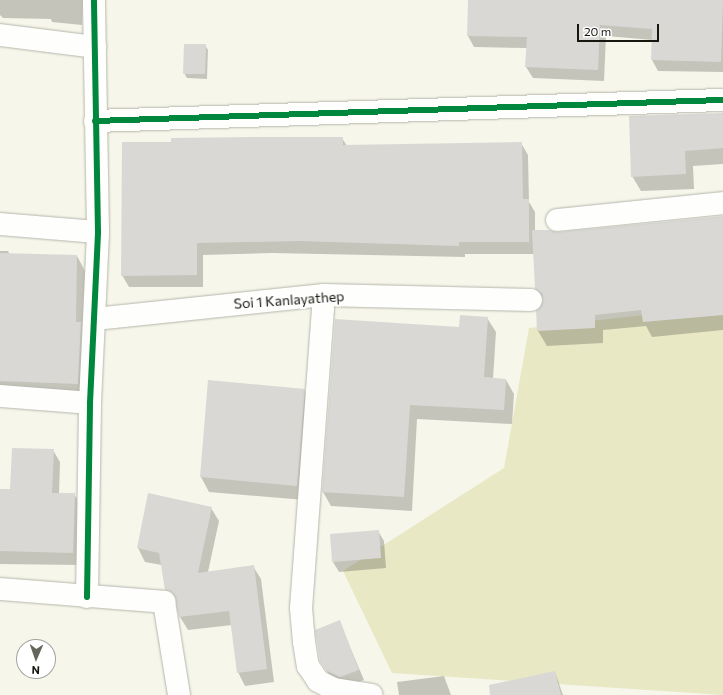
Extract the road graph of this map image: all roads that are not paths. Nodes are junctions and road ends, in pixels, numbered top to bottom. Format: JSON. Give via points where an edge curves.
{"nodes":[{"id":1,"x":94,"y":0,"type":"edge"},
{"id":2,"x":0,"y":35,"type":"edge"},
{"id":3,"x":95,"y":46,"type":"junction"},
{"id":4,"x":723,"y":100,"type":"edge"},
{"id":5,"x":95,"y":121,"type":"junction"},
{"id":6,"x":723,"y":204,"type":"edge"},
{"id":7,"x":557,"y":220,"type":"dead end"},
{"id":8,"x":0,"y":224,"type":"edge"},
{"id":9,"x":98,"y":232,"type":"junction"},
{"id":10,"x":324,"y":295,"type":"junction"},
{"id":11,"x":531,"y":300,"type":"dead end"},
{"id":12,"x":95,"y":319,"type":"junction"},
{"id":13,"x":0,"y":396,"type":"edge"},
{"id":14,"x":90,"y":403,"type":"junction"},
{"id":15,"x":0,"y":589,"type":"edge"},
{"id":16,"x":87,"y":598,"type":"junction"},
{"id":17,"x":179,"y":695,"type":"edge"},
{"id":18,"x":372,"y":695,"type":"edge"}],
"edges":[{"from":1,"to":3,"type":"street"},
{"from":2,"to":3,"type":"street"},
{"from":3,"to":5,"type":"street"},
{"from":4,"to":5,"type":"street"},
{"from":5,"to":9,"type":"street"},
{"from":6,"to":7,"type":"street"},
{"from":8,"to":9,"type":"street"},
{"from":9,"to":12,"type":"street"},
{"from":10,"to":11,"type":"street","name":"Soi 1 Kanlayathep"},
{"from":10,"to":12,"type":"street","name":"Soi 1 Kanlayathep"},
{"from":10,"to":18,"type":"street","via":[[301,608],[304,642],[308,666],[318,681],[334,689]]},
{"from":12,"to":14,"type":"street"},
{"from":13,"to":14,"type":"street"},
{"from":14,"to":16,"type":"street"},
{"from":15,"to":16,"type":"street"},
{"from":16,"to":17,"type":"street","via":[[164,602]]}]}
